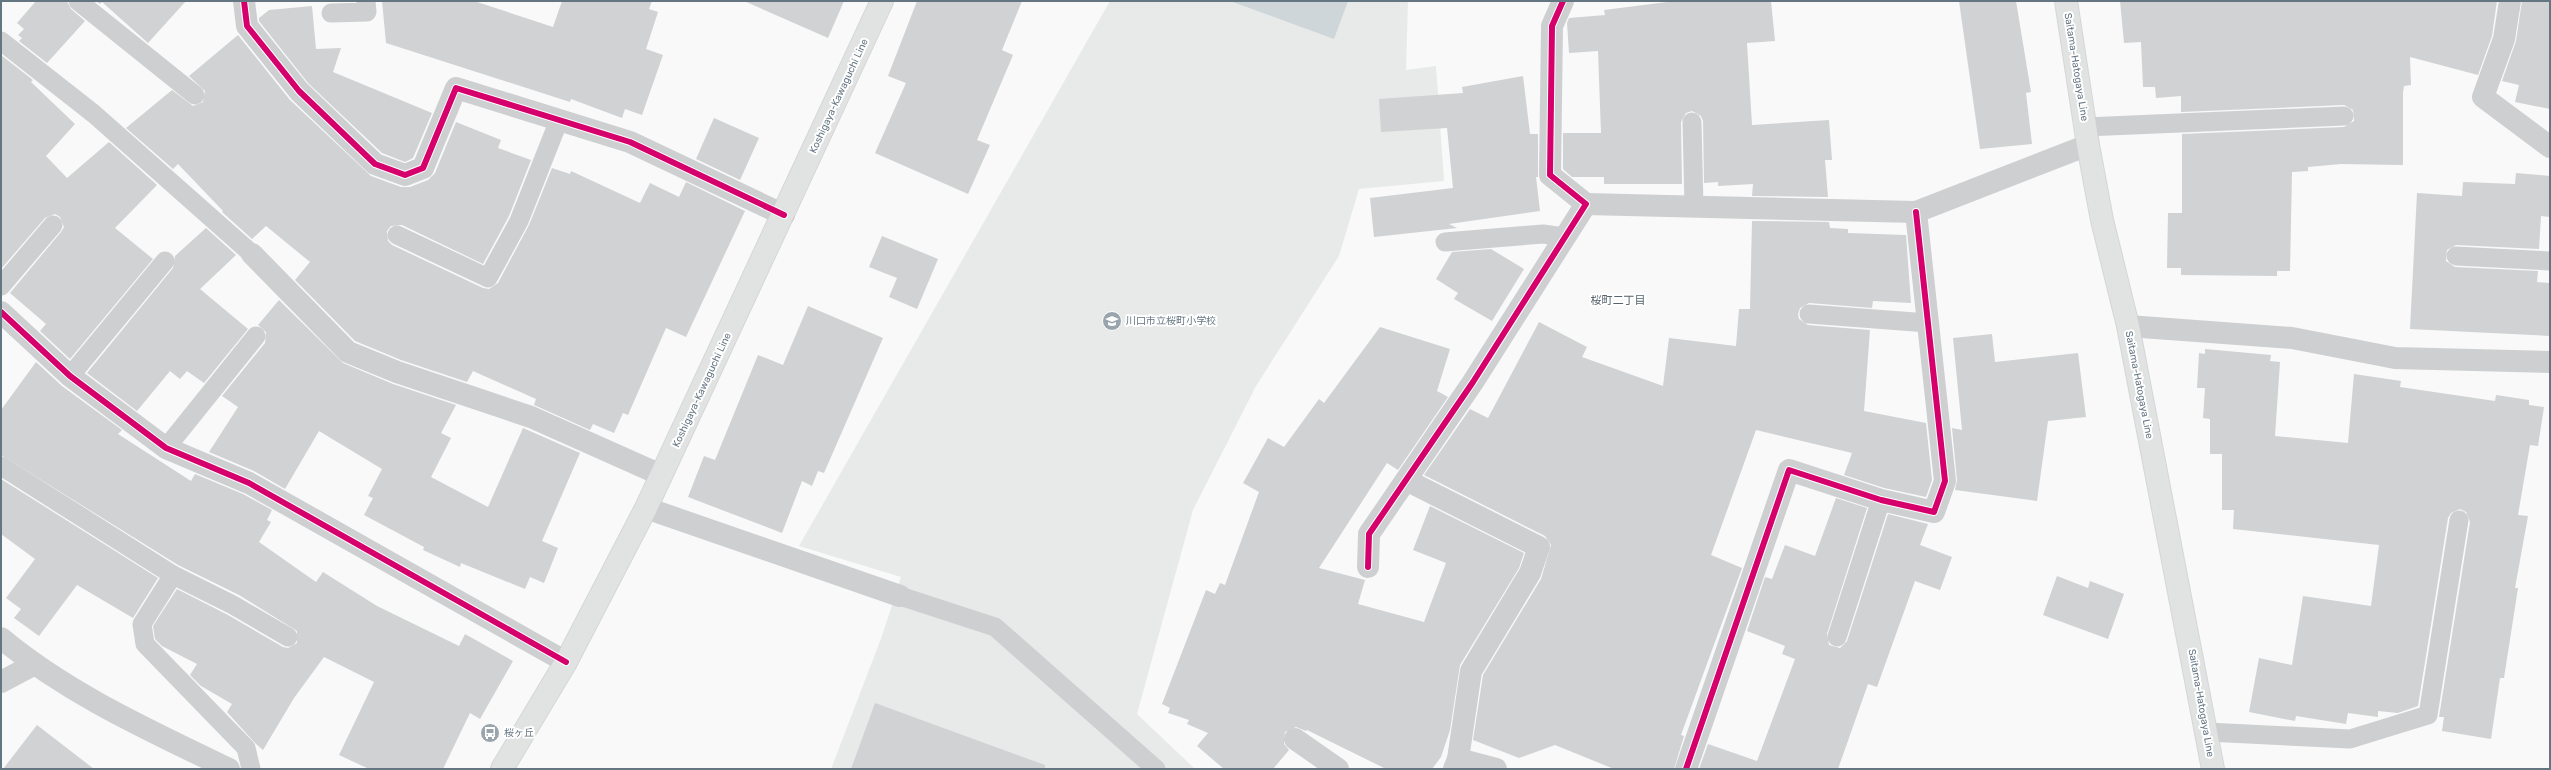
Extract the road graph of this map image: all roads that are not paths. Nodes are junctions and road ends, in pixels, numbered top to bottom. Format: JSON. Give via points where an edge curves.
{"nodes":[{"id":1,"x":78,"y":1,"type":"edge"},
{"id":2,"x":244,"y":1,"type":"edge"},
{"id":3,"x":366,"y":1,"type":"edge"},
{"id":4,"x":882,"y":1,"type":"edge"},
{"id":5,"x":1563,"y":1,"type":"edge"},
{"id":6,"x":2066,"y":1,"type":"edge"},
{"id":7,"x":2510,"y":1,"type":"edge"},
{"id":8,"x":331,"y":13,"type":"dead end"},
{"id":9,"x":1,"y":41,"type":"edge"},
{"id":10,"x":195,"y":95,"type":"dead end"},
{"id":11,"x":2344,"y":116,"type":"dead end"},
{"id":12,"x":558,"y":120,"type":"junction"},
{"id":13,"x":1692,"y":122,"type":"dead end"},
{"id":14,"x":2086,"y":136,"type":"junction"},
{"id":15,"x":2550,"y":147,"type":"edge"},
{"id":16,"x":1586,"y":204,"type":"junction"},
{"id":17,"x":1694,"y":207,"type":"junction"},
{"id":18,"x":1916,"y":212,"type":"junction"},
{"id":19,"x":784,"y":215,"type":"junction"},
{"id":20,"x":53,"y":225,"type":"dead end"},
{"id":21,"x":397,"y":235,"type":"dead end"},
{"id":22,"x":1564,"y":237,"type":"junction"},
{"id":23,"x":1445,"y":242,"type":"dead end"},
{"id":24,"x":252,"y":254,"type":"joint"},
{"id":25,"x":2456,"y":256,"type":"dead end"},
{"id":26,"x":165,"y":261,"type":"dead end"},
{"id":27,"x":2550,"y":261,"type":"edge"},
{"id":28,"x":1,"y":286,"type":"edge"},
{"id":29,"x":1,"y":312,"type":"edge"},
{"id":30,"x":1808,"y":314,"type":"dead end"},
{"id":31,"x":1928,"y":323,"type":"junction"},
{"id":32,"x":2128,"y":326,"type":"junction"},
{"id":33,"x":256,"y":336,"type":"dead end"},
{"id":34,"x":2550,"y":362,"type":"edge"},
{"id":35,"x":70,"y":376,"type":"junction"},
{"id":36,"x":166,"y":448,"type":"junction"},
{"id":37,"x":1,"y":466,"type":"edge"},
{"id":38,"x":661,"y":475,"type":"junction"},
{"id":39,"x":1406,"y":480,"type":"junction"},
{"id":40,"x":1880,"y":500,"type":"junction"},
{"id":41,"x":646,"y":508,"type":"junction"},
{"id":42,"x":2459,"y":520,"type":"dead end"},
{"id":43,"x":1368,"y":567,"type":"dead end"},
{"id":44,"x":173,"y":575,"type":"junction"},
{"id":45,"x":900,"y":596,"type":"joint"},
{"id":46,"x":288,"y":637,"type":"dead end"},
{"id":47,"x":1837,"y":637,"type":"dead end"},
{"id":48,"x":1,"y":638,"type":"edge"},
{"id":49,"x":566,"y":662,"type":"junction"},
{"id":50,"x":33,"y":665,"type":"junction"},
{"id":51,"x":1,"y":682,"type":"edge"},
{"id":52,"x":2207,"y":732,"type":"junction"},
{"id":53,"x":1295,"y":738,"type":"dead end"},
{"id":54,"x":1456,"y":764,"type":"edge"},
{"id":55,"x":229,"y":769,"type":"edge"},
{"id":56,"x":251,"y":769,"type":"edge"},
{"id":57,"x":502,"y":769,"type":"edge"},
{"id":58,"x":1156,"y":769,"type":"edge"},
{"id":59,"x":1338,"y":769,"type":"edge"},
{"id":60,"x":1496,"y":769,"type":"edge"},
{"id":61,"x":1686,"y":769,"type":"edge"},
{"id":62,"x":2213,"y":769,"type":"edge"}],
"edges":[{"from":1,"to":10,"type":"lane"},
{"from":2,"to":12,"type":"street","via":[[247,26],[299,91],[375,164],[405,175],[423,168],[456,88]]},
{"from":3,"to":8,"type":"lane","via":[[367,12]]},
{"from":4,"to":19,"type":"main road","name":"Koshigaya-Kawaguchi Line"},
{"from":5,"to":16,"type":"street","via":[[1552,26],[1550,175]]},
{"from":6,"to":14,"type":"main road","name":"Saitama-Hatogaya Line"},
{"from":7,"to":15,"type":"street","via":[[2504,39],[2482,97]]},
{"from":9,"to":24,"type":"lane","via":[[94,114]]},
{"from":11,"to":14,"type":"lane"},
{"from":12,"to":19,"type":"street","via":[[630,142]]},
{"from":12,"to":21,"type":"lane","via":[[519,221],[488,278]]},
{"from":13,"to":17,"type":"lane"},
{"from":14,"to":18,"type":"street"},
{"from":14,"to":32,"type":"main road","name":"Saitama-Hatogaya Line","via":[[2102,220]]},
{"from":16,"to":17,"type":"street"},
{"from":16,"to":22,"type":"street"},
{"from":17,"to":18,"type":"street"},
{"from":18,"to":31,"type":"street"},
{"from":19,"to":38,"type":"main road","name":"Koshigaya-Kawaguchi Line"},
{"from":20,"to":28,"type":"lane"},
{"from":22,"to":23,"type":"lane","via":[[1543,234]]},
{"from":22,"to":39,"type":"street"},
{"from":24,"to":38,"type":"street","via":[[348,352],[398,372],[531,417]]},
{"from":25,"to":27,"type":"lane"},
{"from":26,"to":35,"type":"lane"},
{"from":29,"to":35,"type":"street"},
{"from":30,"to":31,"type":"lane"},
{"from":31,"to":40,"type":"street","via":[[1944,480],[1934,512]]},
{"from":32,"to":34,"type":"street","via":[[2292,338],[2395,358]]},
{"from":32,"to":52,"type":"main road","name":"Saitama-Hatogaya Line"},
{"from":33,"to":36,"type":"lane"},
{"from":35,"to":36,"type":"street"},
{"from":36,"to":49,"type":"street","via":[[249,483]]},
{"from":37,"to":44,"type":"lane"},
{"from":38,"to":41,"type":"main road","name":"Koshigaya-Kawaguchi Line"},
{"from":39,"to":43,"type":"street","via":[[1369,534]]},
{"from":39,"to":54,"type":"street","via":[[1538,547],[1530,572],[1471,671]]},
{"from":40,"to":47,"type":"lane"},
{"from":40,"to":61,"type":"street","via":[[1789,470]]},
{"from":41,"to":45,"type":"street"},
{"from":41,"to":49,"type":"main road","name":"Koshigaya-Kawaguchi Line"},
{"from":42,"to":52,"type":"lane","via":[[2428,715],[2350,739]]},
{"from":44,"to":46,"type":"lane","via":[[233,605]]},
{"from":44,"to":56,"type":"lane","via":[[142,624],[145,644],[246,748]]},
{"from":45,"to":58,"type":"lane","via":[[995,627]]},
{"from":48,"to":50,"type":"street"},
{"from":49,"to":57,"type":"main road","name":"Koshigaya-Kawaguchi Line"},
{"from":50,"to":51,"type":"street"},
{"from":50,"to":55,"type":"street","via":[[147,729]]},
{"from":52,"to":62,"type":"main road","name":"Saitama-Hatogaya Line"},
{"from":53,"to":59,"type":"street"},
{"from":54,"to":60,"type":"street"}]}
